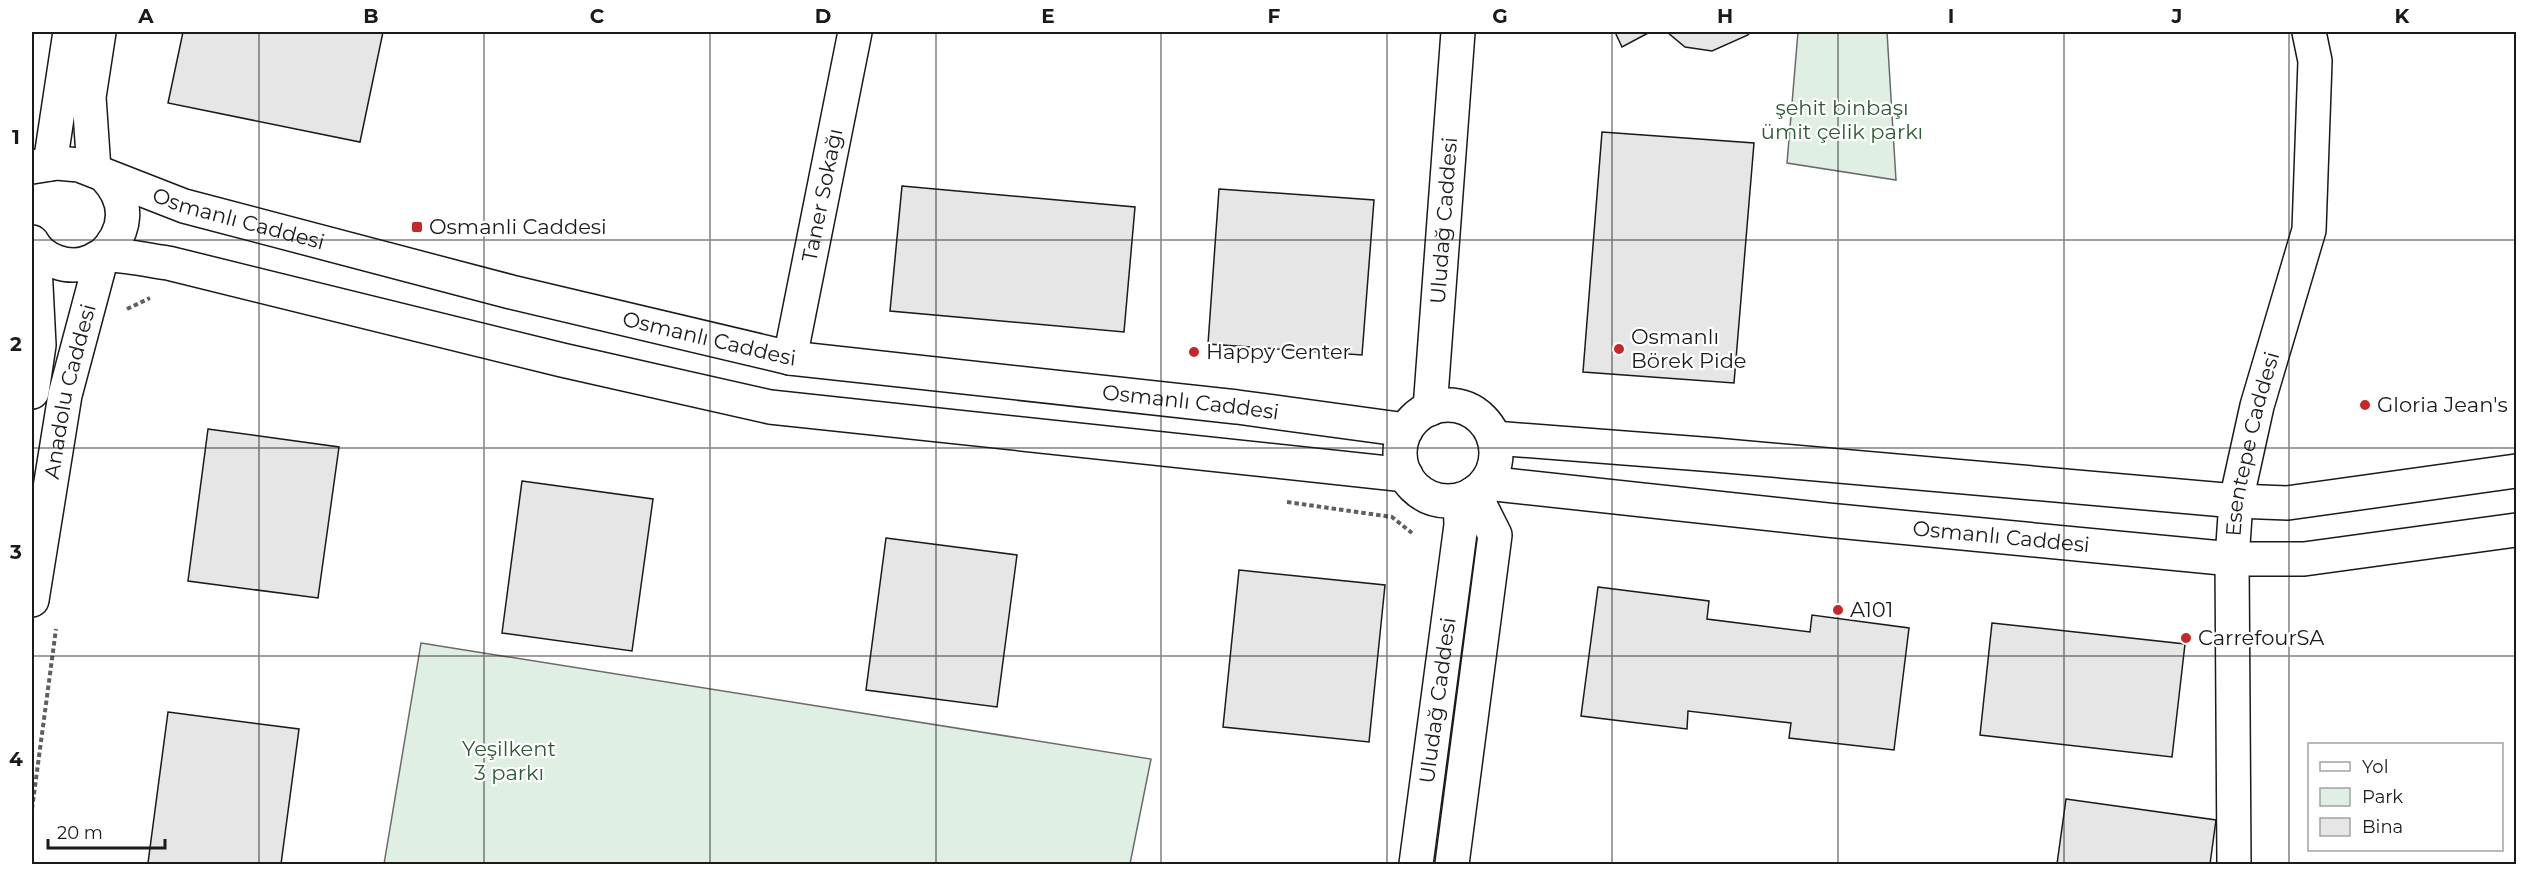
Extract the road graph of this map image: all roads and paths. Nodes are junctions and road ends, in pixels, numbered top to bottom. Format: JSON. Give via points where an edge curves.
{"nodes":[{"id":1,"x":70,"y":32,"type":"edge"},
{"id":2,"x":99,"y":32,"type":"edge"},
{"id":3,"x":855,"y":32,"type":"edge"},
{"id":4,"x":1458,"y":32,"type":"edge"},
{"id":5,"x":2308,"y":32,"type":"edge"},
{"id":6,"x":38,"y":170,"type":"edge"},
{"id":7,"x":99,"y":173,"type":"junction"},
{"id":8,"x":33,"y":244,"type":"edge"},
{"id":9,"x":102,"y":256,"type":"junction"},
{"id":10,"x":790,"y":358,"type":"junction"},
{"id":11,"x":32,"y":392,"type":"edge"},
{"id":12,"x":1418,"y":419,"type":"junction"},
{"id":13,"x":1494,"y":438,"type":"junction"},
{"id":14,"x":2517,"y":471,"type":"edge"},
{"id":15,"x":1406,"y":475,"type":"junction"},
{"id":16,"x":1473,"y":492,"type":"junction"},
{"id":17,"x":2236,"y":501,"type":"junction"},
{"id":18,"x":2517,"y":530,"type":"edge"},
{"id":19,"x":2232,"y":559,"type":"junction"},
{"id":20,"x":32,"y":600,"type":"edge"},
{"id":21,"x":1416,"y":864,"type":"edge"},
{"id":22,"x":1452,"y":864,"type":"edge"},
{"id":23,"x":2234,"y":864,"type":"edge"}],
"edges":[{"from":1,"to":6,"type":"main road"},
{"from":2,"to":7,"type":"main road","via":[[89,97]]},
{"from":3,"to":10,"type":"main road","name":"Taner Sokağı"},
{"from":4,"to":12,"type":"main road","name":"Uludağ Caddesi"},
{"from":5,"to":17,"type":"main road","name":"Esentepe Caddesi","via":[[2315,61],[2309,230],[2257,406]]},
{"from":6,"to":7,"type":"main road","name":"Osmanlı Caddesi","via":[[79,165]]},
{"from":7,"to":9,"type":"main road","via":[[116,188],[123,216],[113,245]]},
{"from":7,"to":10,"type":"main road","name":"Osmanlı Caddesi","via":[[166,200],[263,227],[511,292]]},
{"from":8,"to":9,"type":"main road","via":[[58,263],[88,263]]},
{"from":8,"to":11,"type":"main road","name":"Anadolu Caddesi","via":[[39,336]]},
{"from":9,"to":15,"type":"main road","via":[[168,263],[770,407]]},
{"from":9,"to":20,"type":"main road","name":"Anadolu Caddesi","via":[[65,395]]},
{"from":10,"to":12,"type":"main road","name":"Osmanlı Caddesi","via":[[1237,407]]},
{"from":12,"to":13,"type":"main road","via":[[1445,405],[1461,406],[1487,424]]},
{"from":12,"to":15,"type":"main road","via":[[1401,444]]},
{"from":13,"to":16,"type":"main road","via":[[1495,461]]},
{"from":13,"to":17,"type":"main road"},
{"from":14,"to":17,"type":"main road","via":[[2288,503]]},
{"from":15,"to":16,"type":"main road","via":[[1415,488],[1444,501]]},
{"from":16,"to":19,"type":"main road","name":"Osmanlı Caddesi","via":[[1827,520]]},
{"from":16,"to":21,"type":"main road","name":"Uludağ Caddesi","via":[[1461,525]]},
{"from":16,"to":22,"type":"main road","via":[[1495,535]]},
{"from":17,"to":19,"type":"main road","name":"Esentepe Caddesi"},
{"from":18,"to":19,"type":"main road","name":"Osmanlı Caddesi","via":[[2304,559]]},
{"from":19,"to":23,"type":"main road","name":"Esentepe Caddesi"}]}
